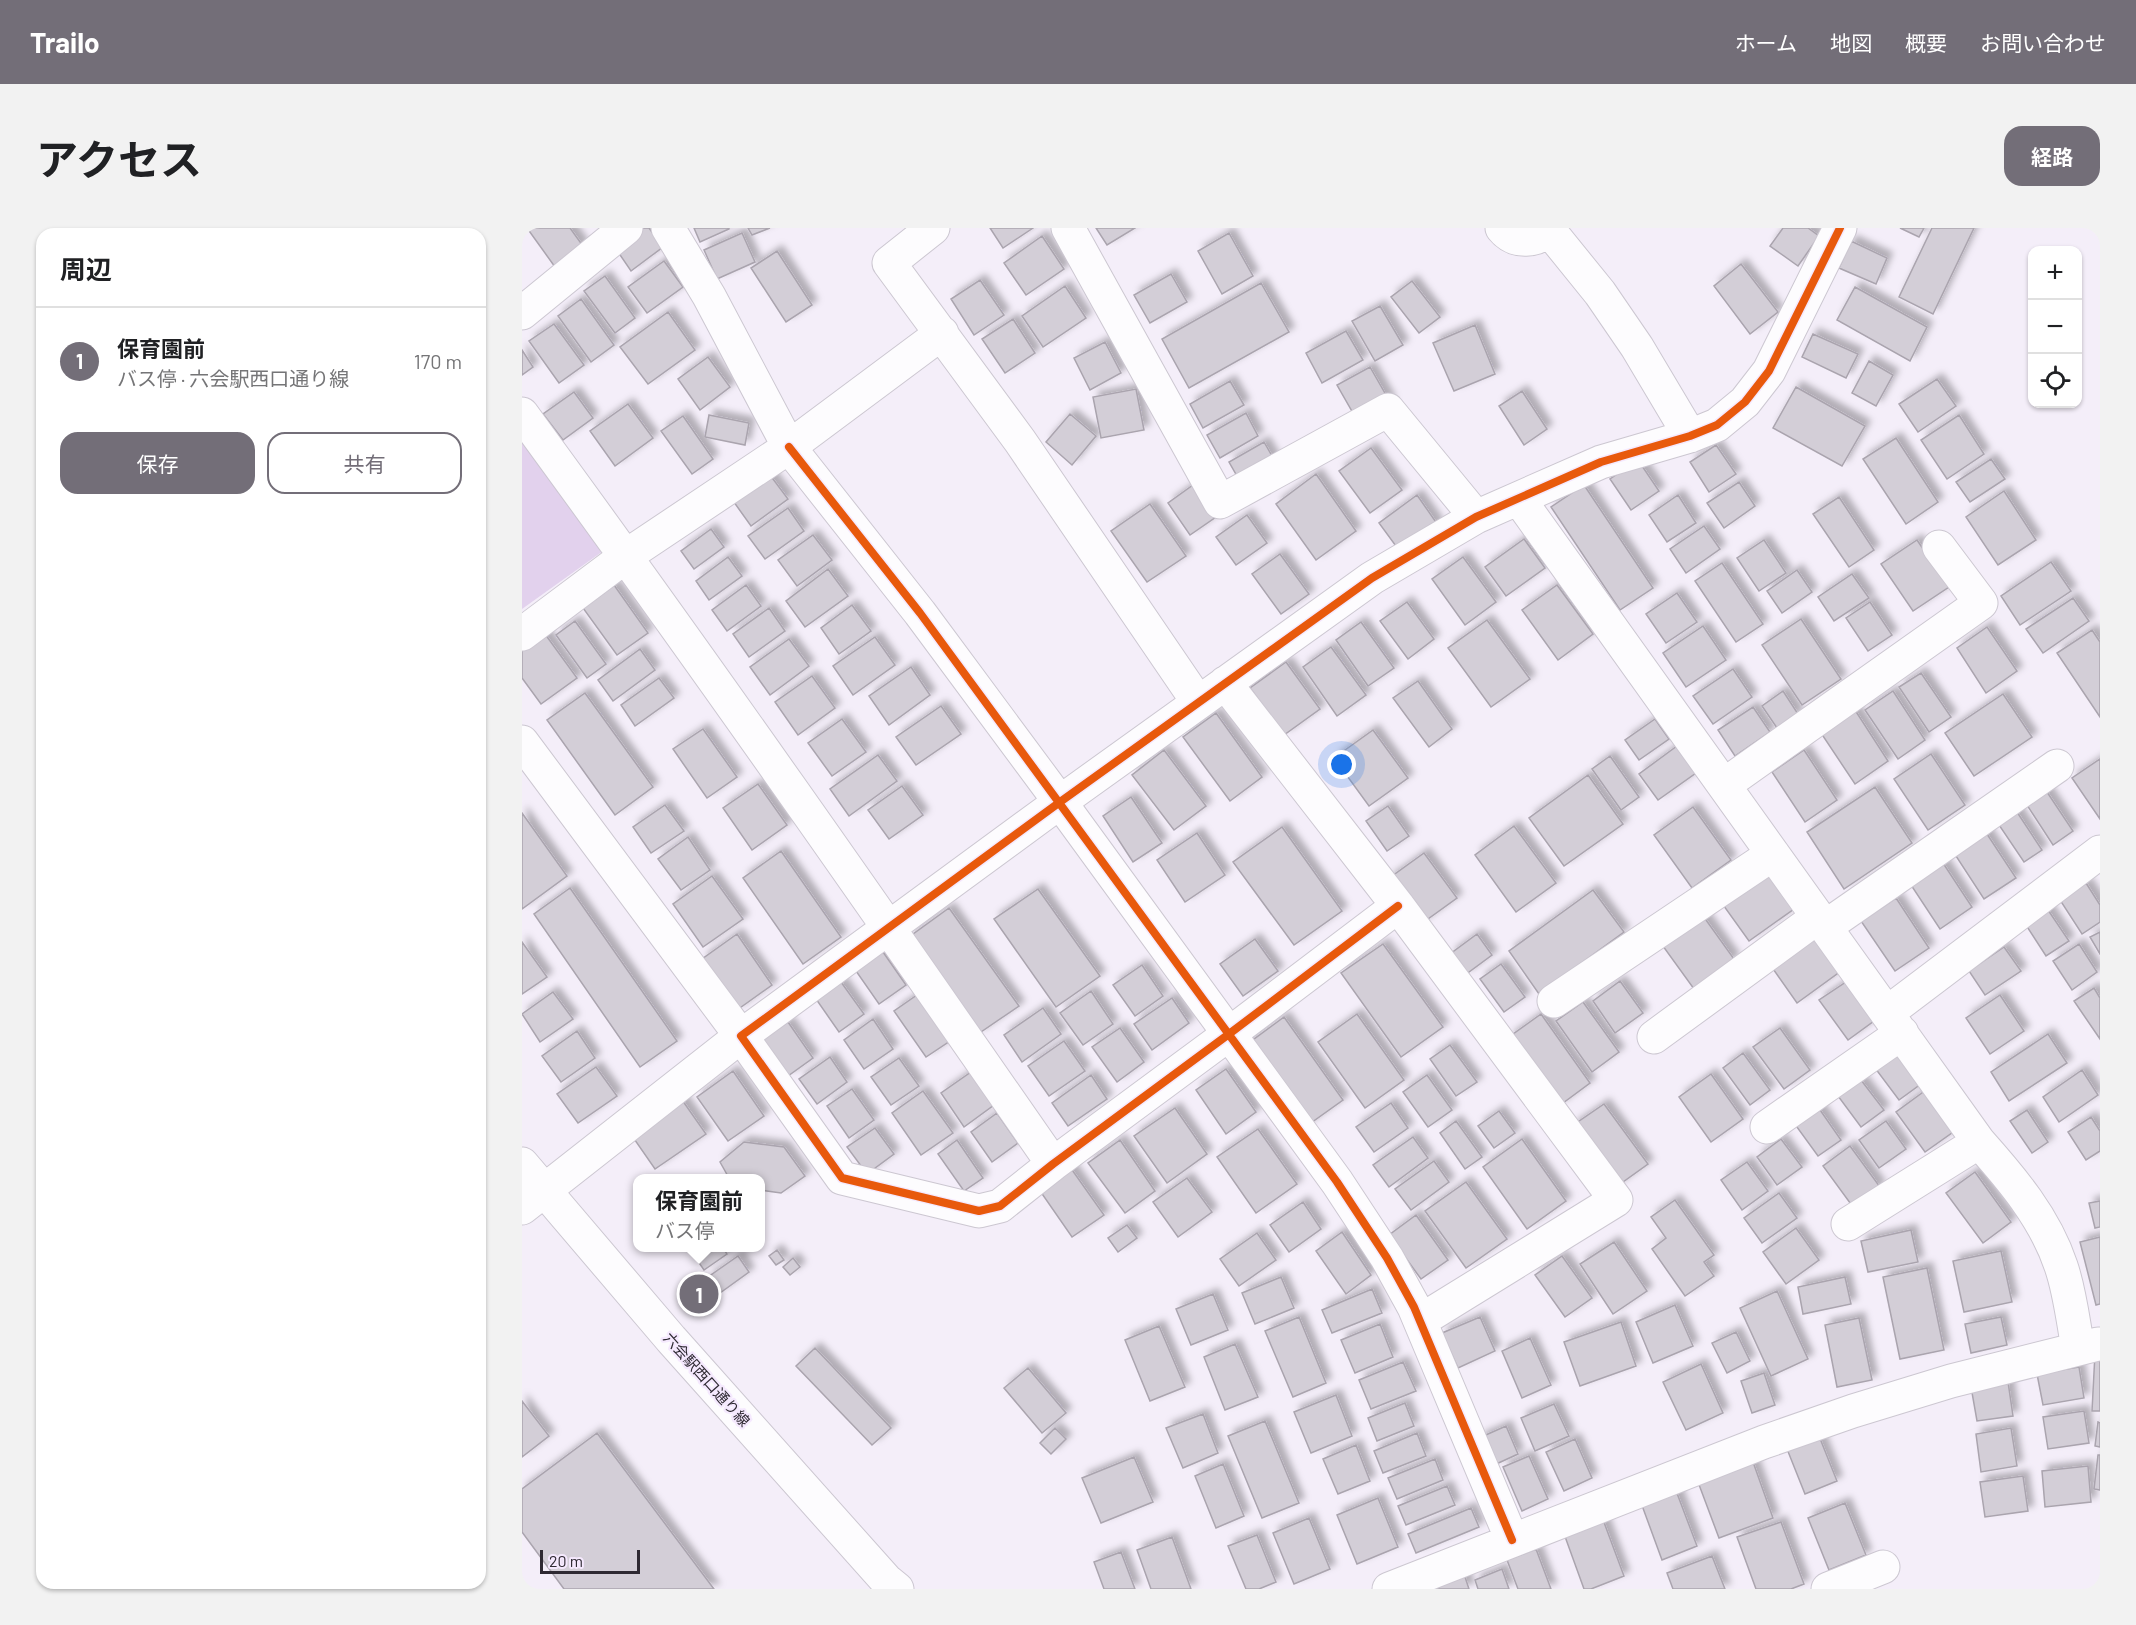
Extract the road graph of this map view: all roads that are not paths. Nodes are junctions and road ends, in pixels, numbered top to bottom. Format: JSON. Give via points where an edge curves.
{"nodes":[{"id":1,"x":626,"y":228,"type":"edge"},
{"id":2,"x":668,"y":228,"type":"edge"},
{"id":3,"x":933,"y":228,"type":"edge"},
{"id":4,"x":1068,"y":228,"type":"edge"},
{"id":5,"x":1502,"y":228,"type":"edge"},
{"id":6,"x":1840,"y":228,"type":"edge"},
{"id":7,"x":1550,"y":229,"type":"edge"},
{"id":8,"x":522,"y":313,"type":"edge"},
{"id":9,"x":942,"y":333,"type":"junction"},
{"id":10,"x":522,"y":414,"type":"edge"},
{"id":11,"x":1690,"y":436,"type":"junction"},
{"id":12,"x":789,"y":447,"type":"junction"},
{"id":13,"x":1519,"y":499,"type":"junction"},
{"id":14,"x":1476,"y":517,"type":"junction"},
{"id":15,"x":1939,"y":547,"type":"dead end"},
{"id":16,"x":626,"y":556,"type":"junction"},
{"id":17,"x":522,"y":634,"type":"edge"},
{"id":18,"x":1225,"y":683,"type":"junction"},
{"id":19,"x":1198,"y":702,"type":"junction"},
{"id":20,"x":522,"y":742,"type":"edge"},
{"id":21,"x":2057,"y":766,"type":"dead end"},
{"id":22,"x":1724,"y":785,"type":"junction"},
{"id":23,"x":1060,"y":802,"type":"junction"},
{"id":24,"x":2100,"y":852,"type":"edge"},
{"id":25,"x":1773,"y":854,"type":"junction"},
{"id":26,"x":1398,"y":906,"type":"junction"},
{"id":27,"x":1822,"y":922,"type":"junction"},
{"id":28,"x":889,"y":927,"type":"junction"},
{"id":29,"x":1554,"y":1001,"type":"dead end"},
{"id":30,"x":1894,"y":1023,"type":"junction"},
{"id":31,"x":1229,"y":1034,"type":"junction"},
{"id":32,"x":741,"y":1036,"type":"junction"},
{"id":33,"x":1654,"y":1037,"type":"dead end"},
{"id":34,"x":1767,"y":1127,"type":"dead end"},
{"id":35,"x":1979,"y":1142,"type":"junction"},
{"id":36,"x":522,"y":1164,"type":"edge"},
{"id":37,"x":1053,"y":1164,"type":"junction"},
{"id":38,"x":533,"y":1199,"type":"edge"},
{"id":39,"x":1848,"y":1224,"type":"dead end"},
{"id":40,"x":1420,"y":1321,"type":"junction"},
{"id":41,"x":2089,"y":1346,"type":"edge"},
{"id":42,"x":1512,"y":1540,"type":"junction"},
{"id":43,"x":1883,"y":1568,"type":"dead end"},
{"id":44,"x":897,"y":1589,"type":"edge"},
{"id":45,"x":1389,"y":1589,"type":"edge"},
{"id":46,"x":1828,"y":1589,"type":"edge"}],
"edges":[{"from":1,"to":8,"type":"street"},
{"from":2,"to":12,"type":"street","via":[[709,296]]},
{"from":3,"to":9,"type":"street","via":[[889,263]]},
{"from":4,"to":14,"type":"street","via":[[1220,502],[1388,410]]},
{"from":5,"to":7,"type":"street","via":[[1523,240],[1532,240]]},
{"from":6,"to":11,"type":"street","via":[[1769,371],[1745,402],[1717,425]]},
{"from":7,"to":11,"type":"street","via":[[1637,347]]},
{"from":9,"to":12,"type":"street"},
{"from":9,"to":19,"type":"street"},
{"from":10,"to":16,"type":"street"},
{"from":11,"to":13,"type":"street","via":[[1601,462]]},
{"from":12,"to":16,"type":"street"},
{"from":12,"to":23,"type":"street"},
{"from":13,"to":14,"type":"street"},
{"from":13,"to":22,"type":"street"},
{"from":14,"to":18,"type":"street","via":[[1372,579]]},
{"from":15,"to":22,"type":"street","via":[[1981,603]]},
{"from":16,"to":17,"type":"street"},
{"from":16,"to":28,"type":"street"},
{"from":18,"to":19,"type":"street"},
{"from":18,"to":26,"type":"street"},
{"from":19,"to":23,"type":"street"},
{"from":20,"to":32,"type":"street"},
{"from":21,"to":27,"type":"street"},
{"from":22,"to":25,"type":"street"},
{"from":23,"to":28,"type":"street"},
{"from":23,"to":31,"type":"street"},
{"from":24,"to":30,"type":"street"},
{"from":25,"to":27,"type":"street"},
{"from":25,"to":29,"type":"street"},
{"from":26,"to":31,"type":"street"},
{"from":26,"to":40,"type":"street","via":[[1616,1200]]},
{"from":27,"to":30,"type":"street"},
{"from":27,"to":33,"type":"street"},
{"from":28,"to":32,"type":"street"},
{"from":28,"to":37,"type":"street"},
{"from":30,"to":34,"type":"street"},
{"from":30,"to":35,"type":"street"},
{"from":31,"to":37,"type":"street"},
{"from":31,"to":40,"type":"street","via":[[1337,1182],[1387,1258]]},
{"from":32,"to":37,"type":"street","via":[[842,1178],[979,1211],[1000,1206]]},
{"from":32,"to":38,"type":"street"},
{"from":35,"to":39,"type":"street"},
{"from":35,"to":41,"type":"street","via":[[2016,1185],[2043,1226]]},
{"from":36,"to":38,"type":"street","name":"六会駅西口通り線"},
{"from":38,"to":44,"type":"street","name":"六会駅西口通り線","via":[[671,1340]]},
{"from":40,"to":42,"type":"street"},
{"from":41,"to":42,"type":"street","via":[[1853,1411]]},
{"from":42,"to":45,"type":"street"},
{"from":43,"to":46,"type":"street"}]}
